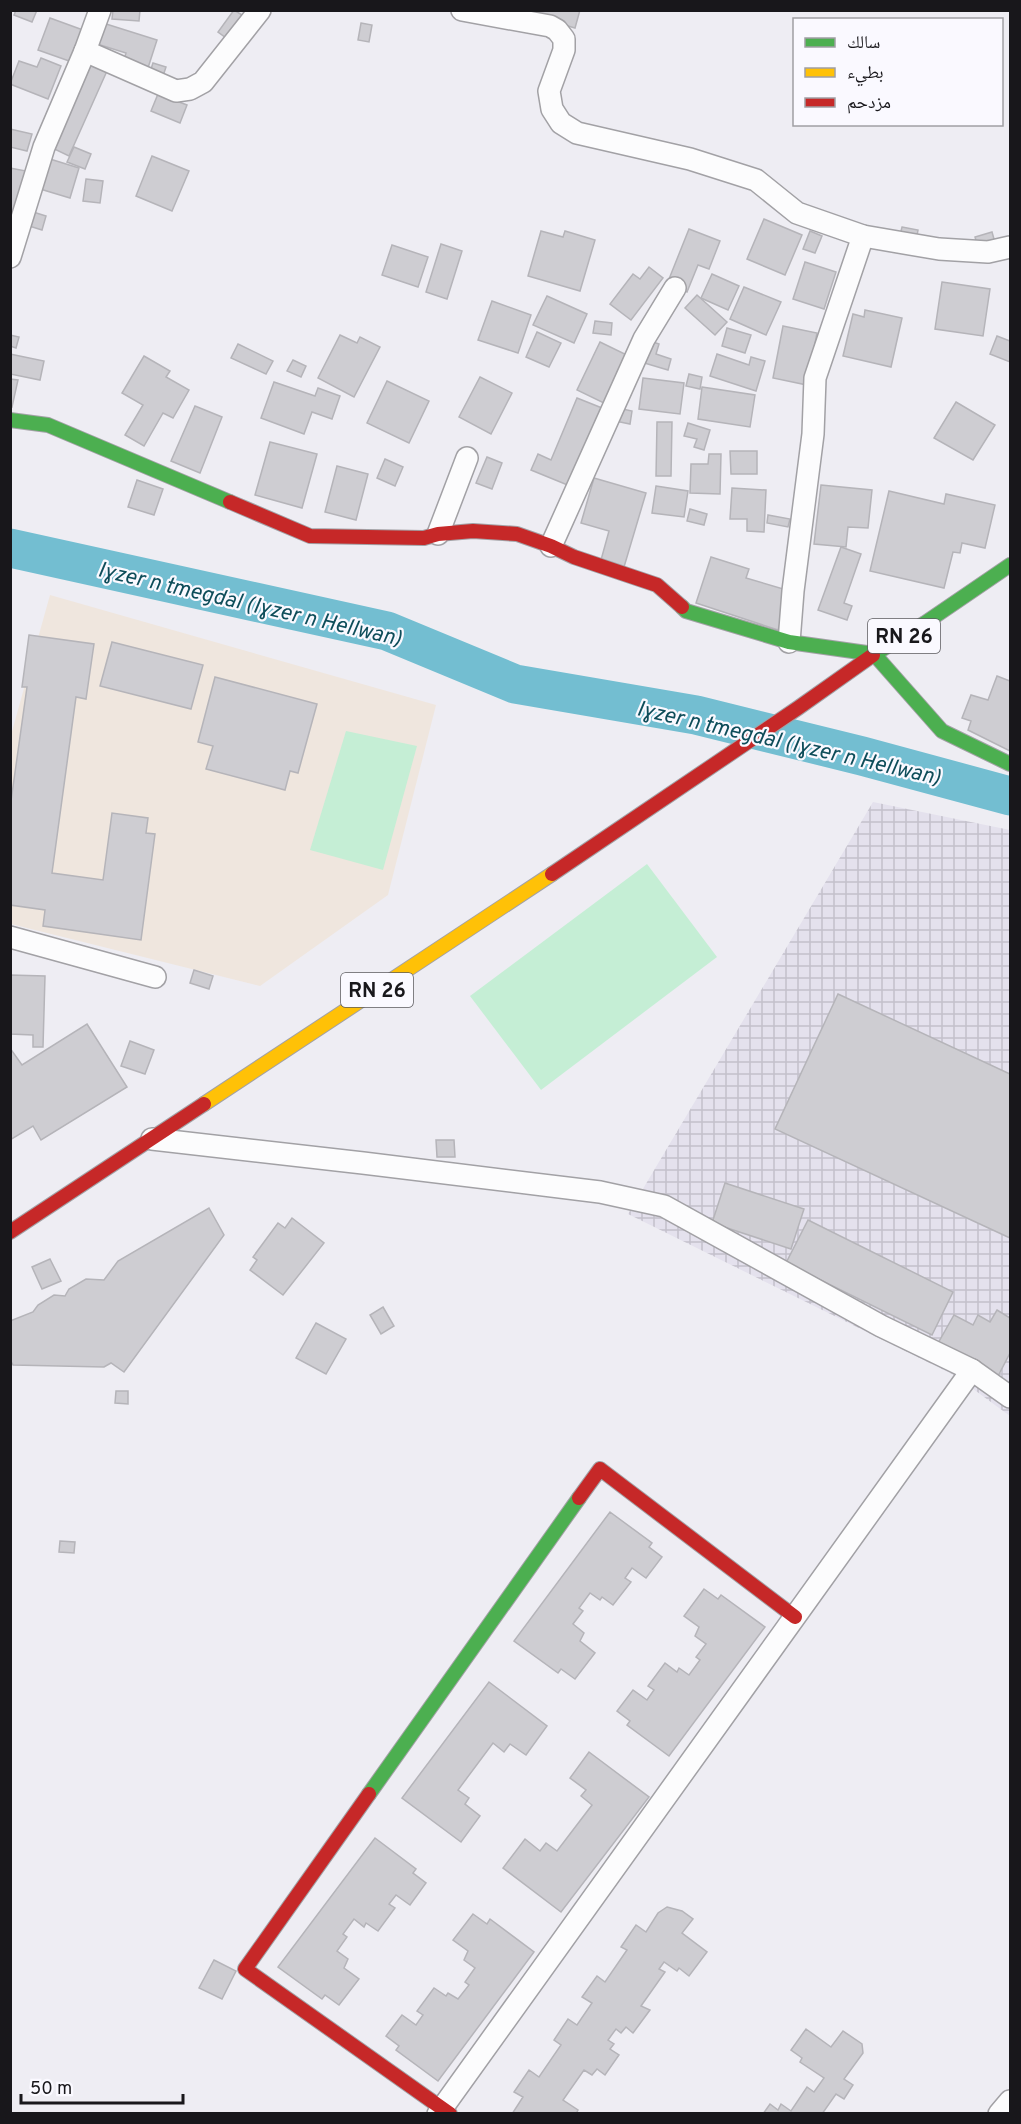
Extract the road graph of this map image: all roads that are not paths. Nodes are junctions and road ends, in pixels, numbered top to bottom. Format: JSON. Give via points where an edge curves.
{"nodes":[{"id":1,"x":100,"y":10,"type":"edge"},
{"id":2,"x":260,"y":10,"type":"edge"},
{"id":3,"x":462,"y":10,"type":"edge"},
{"id":4,"x":85,"y":51,"type":"junction"},
{"id":5,"x":863,"y":236,"type":"junction"},
{"id":6,"x":1011,"y":247,"type":"edge"},
{"id":7,"x":10,"y":257,"type":"edge"},
{"id":8,"x":675,"y":288,"type":"dead end"},
{"id":9,"x":10,"y":420,"type":"edge"},
{"id":10,"x":467,"y":458,"type":"dead end"},
{"id":11,"x":438,"y":534,"type":"junction"},
{"id":12,"x":552,"y":546,"type":"junction"},
{"id":13,"x":1011,"y":565,"type":"edge"},
{"id":14,"x":789,"y":642,"type":"junction"},
{"id":15,"x":874,"y":654,"type":"junction"},
{"id":16,"x":1011,"y":764,"type":"edge"},
{"id":17,"x":10,"y":937,"type":"edge"},
{"id":18,"x":155,"y":977,"type":"dead end"},
{"id":19,"x":152,"y":1139,"type":"junction"},
{"id":20,"x":10,"y":1232,"type":"edge"},
{"id":21,"x":972,"y":1370,"type":"junction"},
{"id":22,"x":1011,"y":1397,"type":"edge"},
{"id":23,"x":795,"y":1617,"type":"junction"},
{"id":24,"x":1011,"y":2101,"type":"edge"},
{"id":25,"x":443,"y":2111,"type":"edge"},
{"id":26,"x":999,"y":2114,"type":"edge"}],
"edges":[{"from":1,"to":4,"type":"street"},
{"from":2,"to":4,"type":"street","via":[[203,82],[189,89],[176,91]]},
{"from":3,"to":5,"type":"street","via":[[557,30],[564,39],[564,50],[549,91],[552,109],[561,123],[577,133],[690,159],[756,180],[798,213]]},
{"from":4,"to":7,"type":"street","via":[[44,147]]},
{"from":5,"to":6,"type":"street","via":[[939,249],[988,252]]},
{"from":5,"to":14,"type":"street","via":[[815,378],[813,434]]},
{"from":8,"to":12,"type":"street","via":[[644,339]]},
{"from":9,"to":11,"type":"street","via":[[48,425],[310,536],[424,538]]},
{"from":10,"to":11,"type":"street"},
{"from":11,"to":12,"type":"street","via":[[517,534]]},
{"from":12,"to":14,"type":"street","via":[[657,585],[686,611]]},
{"from":13,"to":15,"type":"street","number":"RN 26"},
{"from":14,"to":15,"type":"street"},
{"from":15,"to":16,"type":"street","via":[[942,731]]},
{"from":15,"to":19,"type":"street","number":"RN 26"},
{"from":17,"to":18,"type":"street"},
{"from":19,"to":20,"type":"street","number":"RN 26"},
{"from":19,"to":21,"type":"street","via":[[600,1192],[664,1206],[881,1326]]},
{"from":21,"to":22,"type":"street"},
{"from":21,"to":23,"type":"street"},
{"from":23,"to":25,"type":"street"},
{"from":23,"to":25,"type":"street","via":[[600,1469],[245,1970]]},
{"from":24,"to":26,"type":"street"}]}
